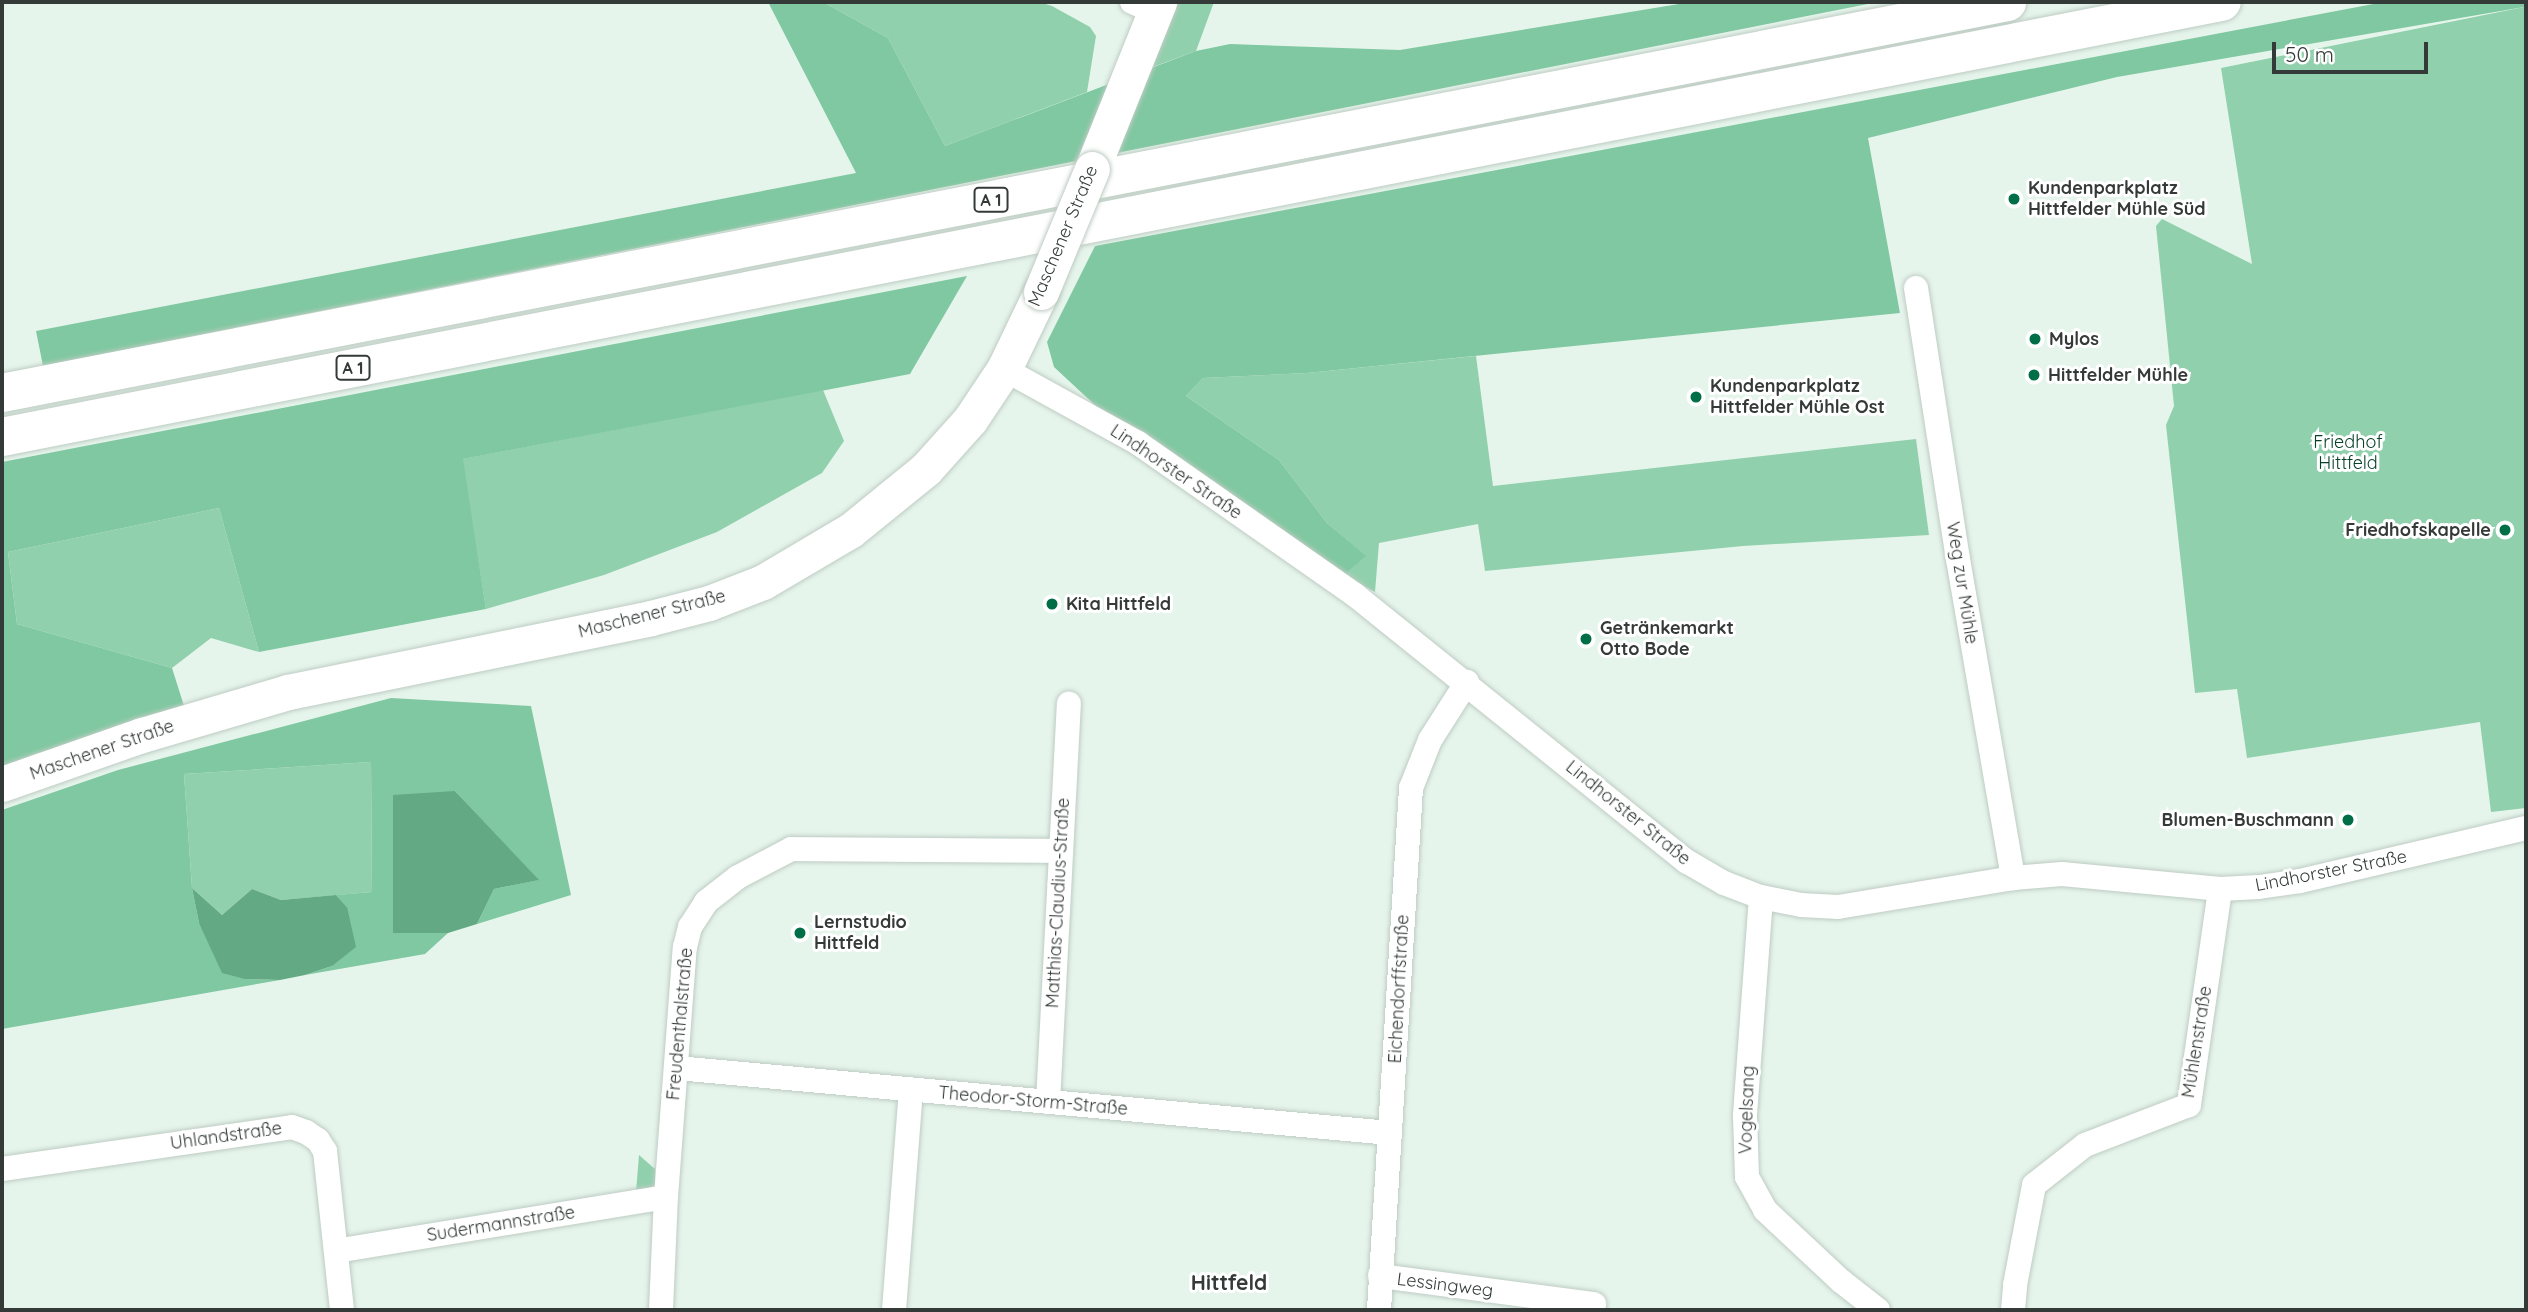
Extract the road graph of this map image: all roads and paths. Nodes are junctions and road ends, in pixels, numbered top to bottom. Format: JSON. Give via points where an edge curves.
{"nodes":[{"id":1,"x":2007,"y":2,"type":"edge"},
{"id":2,"x":2222,"y":2,"type":"edge"},
{"id":3,"x":1149,"y":5,"type":"edge"},
{"id":4,"x":1916,"y":288,"type":"dead end"},
{"id":5,"x":1004,"y":369,"type":"junction"},
{"id":6,"x":2,"y":393,"type":"edge"},
{"id":7,"x":2,"y":437,"type":"edge"},
{"id":8,"x":1467,"y":682,"type":"junction"},
{"id":9,"x":1069,"y":704,"type":"dead end"},
{"id":10,"x":2,"y":784,"type":"edge"},
{"id":11,"x":2526,"y":828,"type":"edge"},
{"id":12,"x":1061,"y":851,"type":"junction"},
{"id":13,"x":2012,"y":878,"type":"junction"},
{"id":14,"x":2220,"y":889,"type":"junction"},
{"id":15,"x":1761,"y":897,"type":"junction"},
{"id":16,"x":677,"y":1068,"type":"junction"},
{"id":17,"x":911,"y":1090,"type":"junction"},
{"id":18,"x":1048,"y":1102,"type":"junction"},
{"id":19,"x":1390,"y":1133,"type":"junction"},
{"id":20,"x":2,"y":1168,"type":"edge"},
{"id":21,"x":666,"y":1197,"type":"junction"},
{"id":22,"x":336,"y":1251,"type":"junction"},
{"id":23,"x":1380,"y":1276,"type":"junction"},
{"id":24,"x":1594,"y":1304,"type":"dead end"},
{"id":25,"x":342,"y":1310,"type":"edge"},
{"id":26,"x":661,"y":1310,"type":"edge"},
{"id":27,"x":894,"y":1310,"type":"edge"},
{"id":28,"x":1379,"y":1310,"type":"edge"},
{"id":29,"x":1878,"y":1310,"type":"edge"},
{"id":30,"x":2013,"y":1310,"type":"edge"}],
"edges":[{"from":1,"to":6,"type":"highway","number":"A 1"},
{"from":2,"to":7,"type":"highway","number":"A 1"},
{"from":3,"to":5,"type":"main road","name":"Maschener Straße","bridge":true,"via":[[1113,117]]},
{"from":4,"to":13,"type":"street","name":"Weg zur Mühle"},
{"from":5,"to":8,"type":"street","name":"Lindhorster Straße","via":[[1138,443],[1355,595]]},
{"from":5,"to":10,"type":"main road","name":"Maschener Straße","via":[[956,438],[888,503],[763,582],[651,618],[288,692],[142,735]]},
{"from":8,"to":15,"type":"street","name":"Lindhorster Straße","via":[[1686,861]]},
{"from":8,"to":19,"type":"street","name":"Eichendorffstraße","via":[[1430,740],[1411,788]]},
{"from":9,"to":12,"type":"street","name":"Matthias-Claudius-Straße"},
{"from":11,"to":14,"type":"street","name":"Lindhorster Straße","via":[[2300,881]]},
{"from":12,"to":16,"type":"street","name":"Freudenthalstraße","via":[[792,849],[760,864],[706,902],[690,927]]},
{"from":12,"to":18,"type":"street","name":"Matthias-Claudius-Straße"},
{"from":13,"to":14,"type":"street","name":"Lindhorster Straße","via":[[2062,874]]},
{"from":13,"to":15,"type":"street","name":"Lindhorster Straße","via":[[1838,907]]},
{"from":14,"to":30,"type":"street","name":"Mühlenstraße","via":[[2189,1105],[2085,1145],[2035,1185]]},
{"from":15,"to":29,"type":"street","name":"Vogelsang","via":[[1744,1143],[1747,1177],[1765,1210]]},
{"from":16,"to":17,"type":"street","name":"Theodor-Storm-Straße"},
{"from":16,"to":21,"type":"street","name":"Freudenthalstraße"},
{"from":17,"to":18,"type":"street","name":"Theodor-Storm-Straße"},
{"from":17,"to":27,"type":"street"},
{"from":18,"to":19,"type":"street","name":"Theodor-Storm-Straße"},
{"from":19,"to":23,"type":"street","name":"Eichendorffstraße"},
{"from":20,"to":22,"type":"street","name":"Uhlandstraße","via":[[292,1128],[318,1140],[325,1152]]},
{"from":21,"to":22,"type":"street","name":"Sudermannstraße"},
{"from":21,"to":26,"type":"street","name":"Freudenthalstraße"},
{"from":22,"to":25,"type":"street","name":"Uhlandstraße"},
{"from":23,"to":24,"type":"street","name":"Lessingweg"},
{"from":23,"to":28,"type":"street","name":"Eichendorffstraße"}]}
